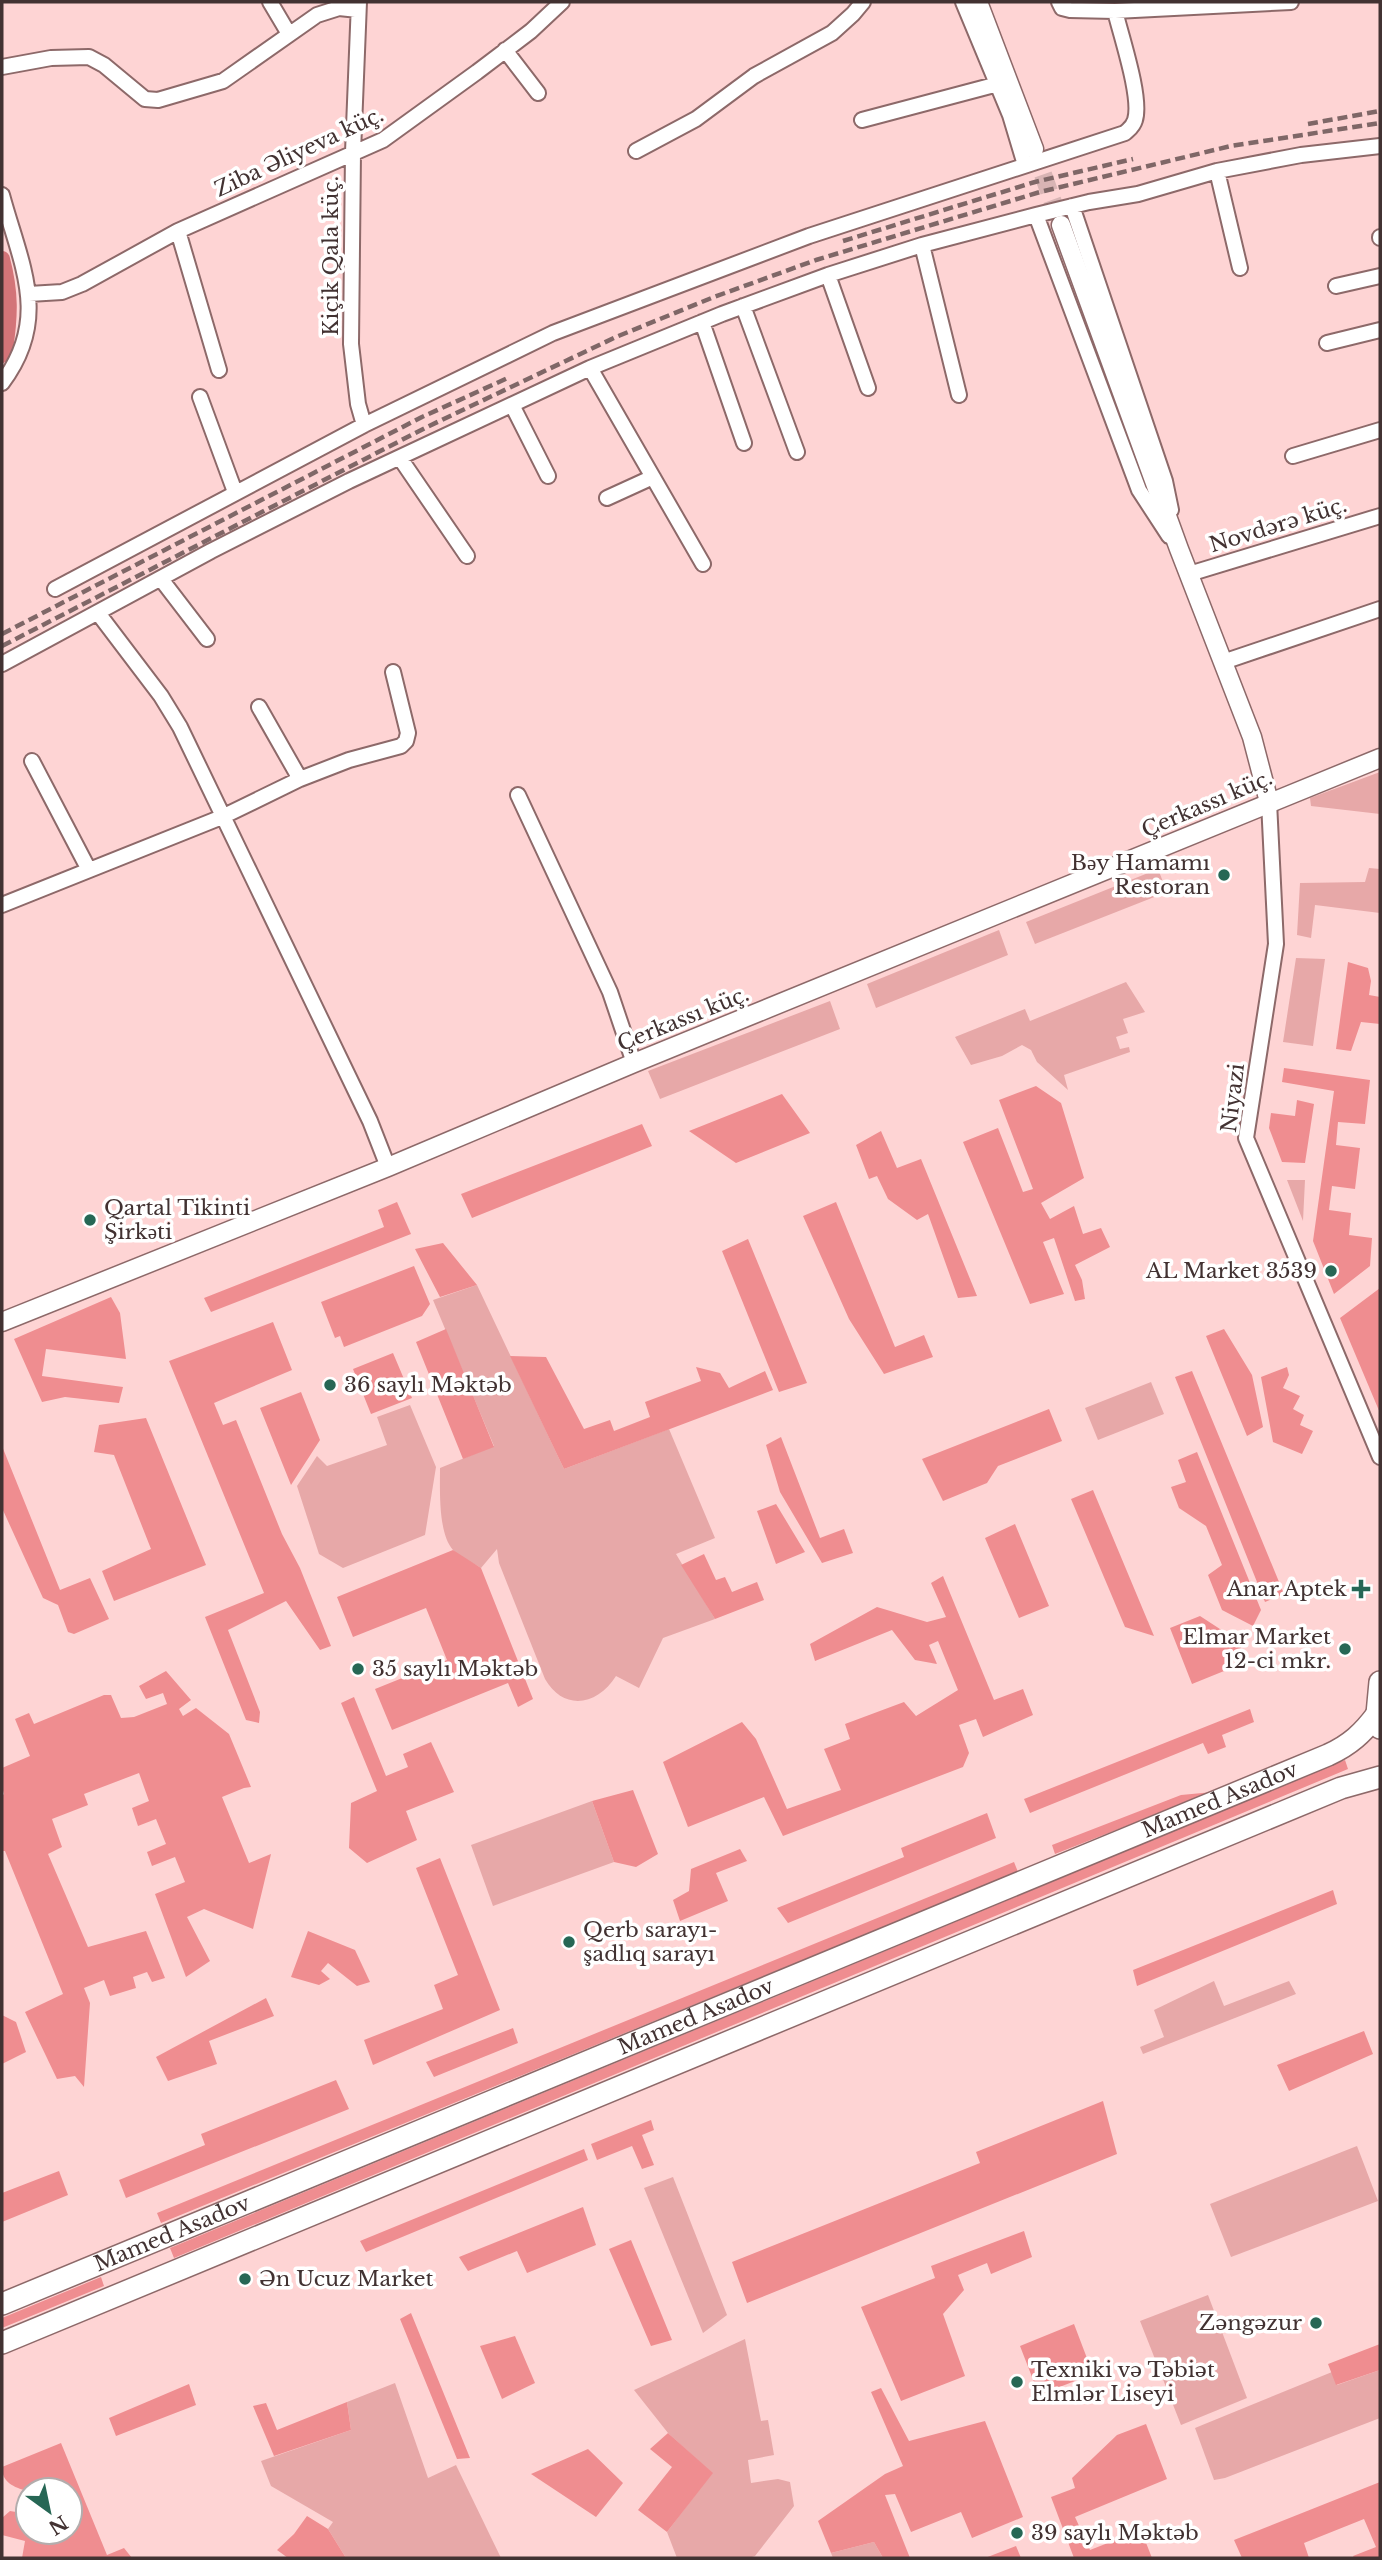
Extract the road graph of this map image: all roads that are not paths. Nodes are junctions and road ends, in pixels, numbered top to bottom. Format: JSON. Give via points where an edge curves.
{"nodes":[{"id":1,"x":270,"y":2,"type":"edge"},
{"id":2,"x":562,"y":2,"type":"edge"},
{"id":3,"x":863,"y":2,"type":"edge"},
{"id":4,"x":963,"y":2,"type":"edge"},
{"id":5,"x":978,"y":2,"type":"edge"},
{"id":6,"x":1059,"y":2,"type":"edge"},
{"id":7,"x":1283,"y":2,"type":"edge"},
{"id":8,"x":1291,"y":2,"type":"edge"},
{"id":9,"x":359,"y":6,"type":"edge"},
{"id":10,"x":1115,"y":11,"type":"junction"},
{"id":11,"x":289,"y":34,"type":"junction"},
{"id":12,"x":505,"y":50,"type":"junction"},
{"id":13,"x":2,"y":67,"type":"edge"},
{"id":14,"x":998,"y":84,"type":"junction"},
{"id":15,"x":538,"y":93,"type":"dead end"},
{"id":16,"x":862,"y":120,"type":"dead end"},
{"id":17,"x":1380,"y":146,"type":"edge"},
{"id":18,"x":636,"y":151,"type":"dead end"},
{"id":19,"x":352,"y":152,"type":"junction"},
{"id":20,"x":1029,"y":157,"type":"junction"},
{"id":21,"x":1217,"y":171,"type":"junction"},
{"id":22,"x":2,"y":195,"type":"edge"},
{"id":23,"x":1072,"y":206,"type":"junction"},
{"id":24,"x":1036,"y":215,"type":"junction"},
{"id":25,"x":1061,"y":225,"type":"tunnel mouth"},
{"id":26,"x":178,"y":230,"type":"junction"},
{"id":27,"x":922,"y":245,"type":"junction"},
{"id":28,"x":1240,"y":268,"type":"dead end"},
{"id":29,"x":828,"y":275,"type":"junction"},
{"id":30,"x":1380,"y":276,"type":"edge"},
{"id":31,"x":1336,"y":286,"type":"dead end"},
{"id":32,"x":29,"y":293,"type":"junction"},
{"id":33,"x":743,"y":306,"type":"junction"},
{"id":34,"x":702,"y":322,"type":"junction"},
{"id":35,"x":1380,"y":330,"type":"edge"},
{"id":36,"x":1327,"y":343,"type":"dead end"},
{"id":37,"x":590,"y":368,"type":"junction"},
{"id":38,"x":219,"y":370,"type":"dead end"},
{"id":39,"x":2,"y":383,"type":"edge"},
{"id":40,"x":868,"y":388,"type":"dead end"},
{"id":41,"x":960,"y":395,"type":"dead end"},
{"id":42,"x":200,"y":397,"type":"dead end"},
{"id":43,"x":512,"y":405,"type":"junction"},
{"id":44,"x":364,"y":425,"type":"junction"},
{"id":45,"x":1380,"y":430,"type":"edge"},
{"id":46,"x":744,"y":443,"type":"dead end"},
{"id":47,"x":797,"y":452,"type":"dead end"},
{"id":48,"x":1293,"y":456,"type":"dead end"},
{"id":49,"x":401,"y":458,"type":"junction"},
{"id":50,"x":548,"y":476,"type":"dead end"},
{"id":51,"x":653,"y":477,"type":"junction"},
{"id":52,"x":235,"y":492,"type":"junction"},
{"id":53,"x":607,"y":498,"type":"dead end"},
{"id":54,"x":1380,"y":516,"type":"edge"},
{"id":55,"x":1179,"y":549,"type":"junction"},
{"id":56,"x":467,"y":556,"type":"dead end"},
{"id":57,"x":703,"y":564,"type":"dead end"},
{"id":58,"x":1189,"y":574,"type":"junction"},
{"id":59,"x":161,"y":579,"type":"junction"},
{"id":60,"x":54,"y":589,"type":"dead end"},
{"id":61,"x":1380,"y":609,"type":"edge"},
{"id":62,"x":98,"y":613,"type":"junction"},
{"id":63,"x":207,"y":639,"type":"dead end"},
{"id":64,"x":1223,"y":662,"type":"junction"},
{"id":65,"x":2,"y":664,"type":"edge"},
{"id":66,"x":393,"y":672,"type":"dead end"},
{"id":67,"x":259,"y":707,"type":"dead end"},
{"id":68,"x":1380,"y":758,"type":"edge"},
{"id":69,"x":32,"y":761,"type":"dead end"},
{"id":70,"x":300,"y":779,"type":"junction"},
{"id":71,"x":518,"y":795,"type":"dead end"},
{"id":72,"x":1269,"y":802,"type":"junction"},
{"id":73,"x":222,"y":817,"type":"junction"},
{"id":74,"x":89,"y":870,"type":"junction"},
{"id":75,"x":2,"y":905,"type":"edge"},
{"id":76,"x":634,"y":1063,"type":"junction"},
{"id":77,"x":388,"y":1167,"type":"junction"},
{"id":78,"x":2,"y":1322,"type":"edge"},
{"id":79,"x":1380,"y":1457,"type":"edge"},
{"id":80,"x":1380,"y":1682,"type":"edge"},
{"id":81,"x":1379,"y":1723,"type":"edge"},
{"id":82,"x":1380,"y":1777,"type":"edge"},
{"id":83,"x":1341,"y":1788,"type":"junction"},
{"id":84,"x":1380,"y":1793,"type":"edge"},
{"id":85,"x":2,"y":2304,"type":"edge"},
{"id":86,"x":2,"y":2343,"type":"edge"}],
"edges":[{"from":1,"to":11,"type":"street"},
{"from":2,"to":12,"type":"street","name":"Ziba Əliyeva küç."},
{"from":3,"to":18,"type":"street","via":[[832,33],[772,65],[696,119]]},
{"from":4,"to":14,"type":"street"},
{"from":5,"to":20,"type":"street"},
{"from":6,"to":10,"type":"street","via":[[1070,10]]},
{"from":7,"to":8,"type":"street"},
{"from":7,"to":10,"type":"street"},
{"from":9,"to":11,"type":"street","via":[[328,10]]},
{"from":9,"to":19,"type":"street","name":"Kiçik Qala küç."},
{"from":10,"to":20,"type":"street","via":[[1134,90],[1133,126],[1115,138]]},
{"from":11,"to":13,"type":"street","via":[[223,80],[159,100],[145,99],[89,57]]},
{"from":12,"to":15,"type":"street"},
{"from":12,"to":19,"type":"street","name":"Ziba Əliyeva küç.","via":[[383,140]]},
{"from":14,"to":16,"type":"street"},
{"from":14,"to":20,"type":"street"},
{"from":17,"to":21,"type":"street"},
{"from":19,"to":26,"type":"street","name":"Ziba Əliyeva küç."},
{"from":19,"to":44,"type":"street","name":"Kiçik Qala küç.","via":[[351,344]]},
{"from":20,"to":44,"type":"street","via":[[565,328]]},
{"from":21,"to":23,"type":"street","via":[[1138,194]]},
{"from":21,"to":28,"type":"street"},
{"from":22,"to":32,"type":"street"},
{"from":23,"to":24,"type":"street"},
{"from":23,"to":55,"type":"street","via":[[1165,481]]},
{"from":24,"to":27,"type":"street"},
{"from":24,"to":55,"type":"street","via":[[1139,491]]},
{"from":25,"to":55,"type":"street"},
{"from":26,"to":32,"type":"street","name":"Ziba Əliyeva küç.","via":[[82,284],[62,292]]},
{"from":26,"to":38,"type":"street"},
{"from":27,"to":29,"type":"street"},
{"from":27,"to":41,"type":"street"},
{"from":29,"to":33,"type":"street"},
{"from":29,"to":40,"type":"street"},
{"from":30,"to":31,"type":"street"},
{"from":32,"to":39,"type":"street","via":[[30,321],[23,347]]},
{"from":33,"to":34,"type":"street"},
{"from":33,"to":47,"type":"street"},
{"from":34,"to":37,"type":"street"},
{"from":34,"to":46,"type":"street"},
{"from":35,"to":36,"type":"street"},
{"from":37,"to":43,"type":"street"},
{"from":37,"to":51,"type":"street"},
{"from":42,"to":52,"type":"street"},
{"from":43,"to":49,"type":"street"},
{"from":43,"to":50,"type":"street"},
{"from":44,"to":52,"type":"street"},
{"from":45,"to":48,"type":"street"},
{"from":49,"to":56,"type":"street"},
{"from":49,"to":59,"type":"street"},
{"from":51,"to":53,"type":"street"},
{"from":51,"to":57,"type":"street"},
{"from":52,"to":60,"type":"street"},
{"from":54,"to":58,"type":"street","name":"Novdərə küç."},
{"from":55,"to":58,"type":"street"},
{"from":58,"to":64,"type":"street"},
{"from":59,"to":62,"type":"street"},
{"from":59,"to":63,"type":"street"},
{"from":61,"to":64,"type":"street"},
{"from":62,"to":65,"type":"street"},
{"from":62,"to":73,"type":"street","via":[[180,727]]},
{"from":64,"to":72,"type":"street","via":[[1259,755]]},
{"from":66,"to":70,"type":"street","via":[[406,741]]},
{"from":67,"to":70,"type":"street"},
{"from":68,"to":72,"type":"street","name":"Çerkassı küç."},
{"from":69,"to":74,"type":"street"},
{"from":70,"to":73,"type":"street"},
{"from":71,"to":76,"type":"street","via":[[610,992]]},
{"from":72,"to":76,"type":"street","name":"Çerkassı küç."},
{"from":72,"to":79,"type":"street","name":"Niyazi","via":[[1276,944],[1246,1138]]},
{"from":73,"to":74,"type":"street"},
{"from":73,"to":77,"type":"street"},
{"from":74,"to":75,"type":"street"},
{"from":76,"to":77,"type":"street","name":"Çerkassı küç."},
{"from":77,"to":78,"type":"street","name":"Çerkassı küç."},
{"from":80,"to":81,"type":"main road"},
{"from":81,"to":85,"type":"main road","name":"Mamed Asadov","via":[[1328,1755]]},
{"from":82,"to":83,"type":"main road","name":"Mamed Asadov"},
{"from":83,"to":84,"type":"main road"},
{"from":83,"to":86,"type":"main road","name":"Mamed Asadov"}]}
